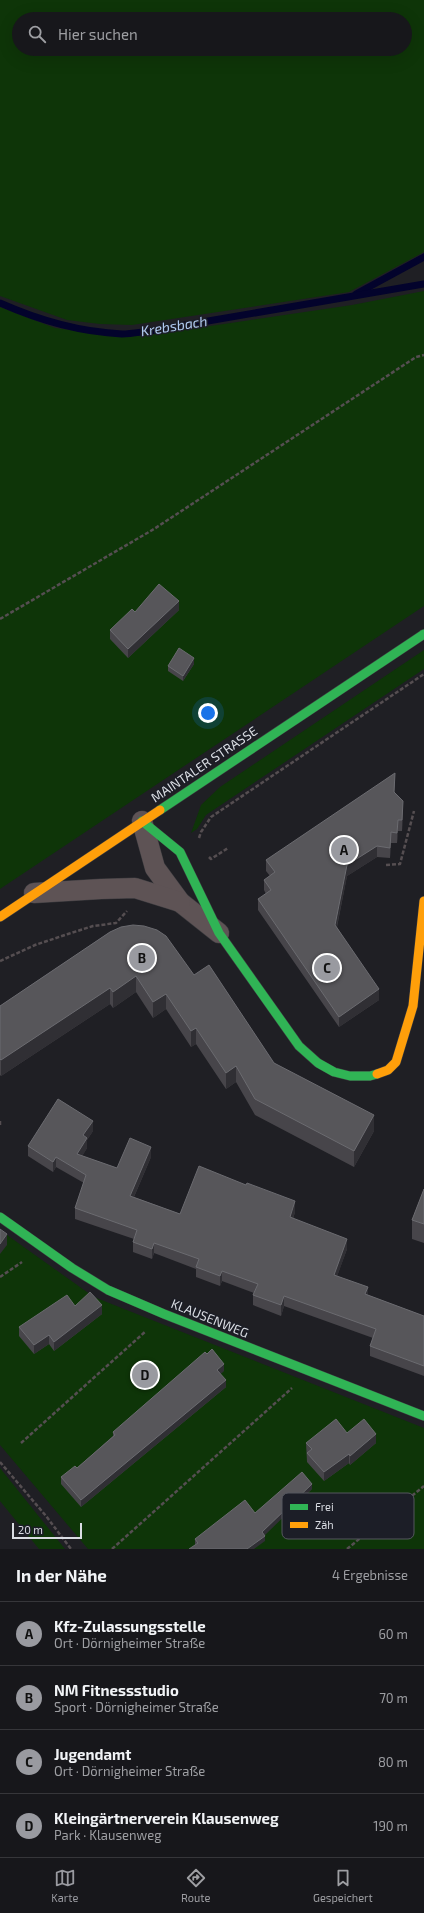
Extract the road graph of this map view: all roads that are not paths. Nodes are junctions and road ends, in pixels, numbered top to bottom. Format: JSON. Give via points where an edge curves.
{"nodes":[{"id":1,"x":424,"y":634,"type":"edge"},
{"id":2,"x":142,"y":821,"type":"junction"},
{"id":3,"x":34,"y":893,"type":"junction"},
{"id":4,"x":424,"y":901,"type":"edge"},
{"id":5,"x":180,"y":902,"type":"junction"},
{"id":6,"x":0,"y":917,"type":"edge"},
{"id":7,"x":219,"y":933,"type":"junction"},
{"id":8,"x":0,"y":1217,"type":"edge"},
{"id":9,"x":424,"y":1416,"type":"edge"}],
"edges":[{"from":1,"to":2,"type":"street","name":"MAINTALER STRASSE"},
{"from":2,"to":3,"type":"street","name":"MAINTALER STRASSE"},
{"from":2,"to":5,"type":"street","via":[[155,868]]},
{"from":2,"to":7,"type":"street","via":[[180,852]]},
{"from":3,"to":5,"type":"street","via":[[136,888]]},
{"from":3,"to":6,"type":"street","name":"MAINTALER STRASSE"},
{"from":4,"to":7,"type":"street","via":[[413,1006],[402,1050],[388,1070],[370,1076],[350,1076],[334,1072],[308,1056],[298,1046]]},
{"from":5,"to":7,"type":"street"},
{"from":8,"to":9,"type":"street","name":"KLAUSENWEG","via":[[108,1290]]}]}
